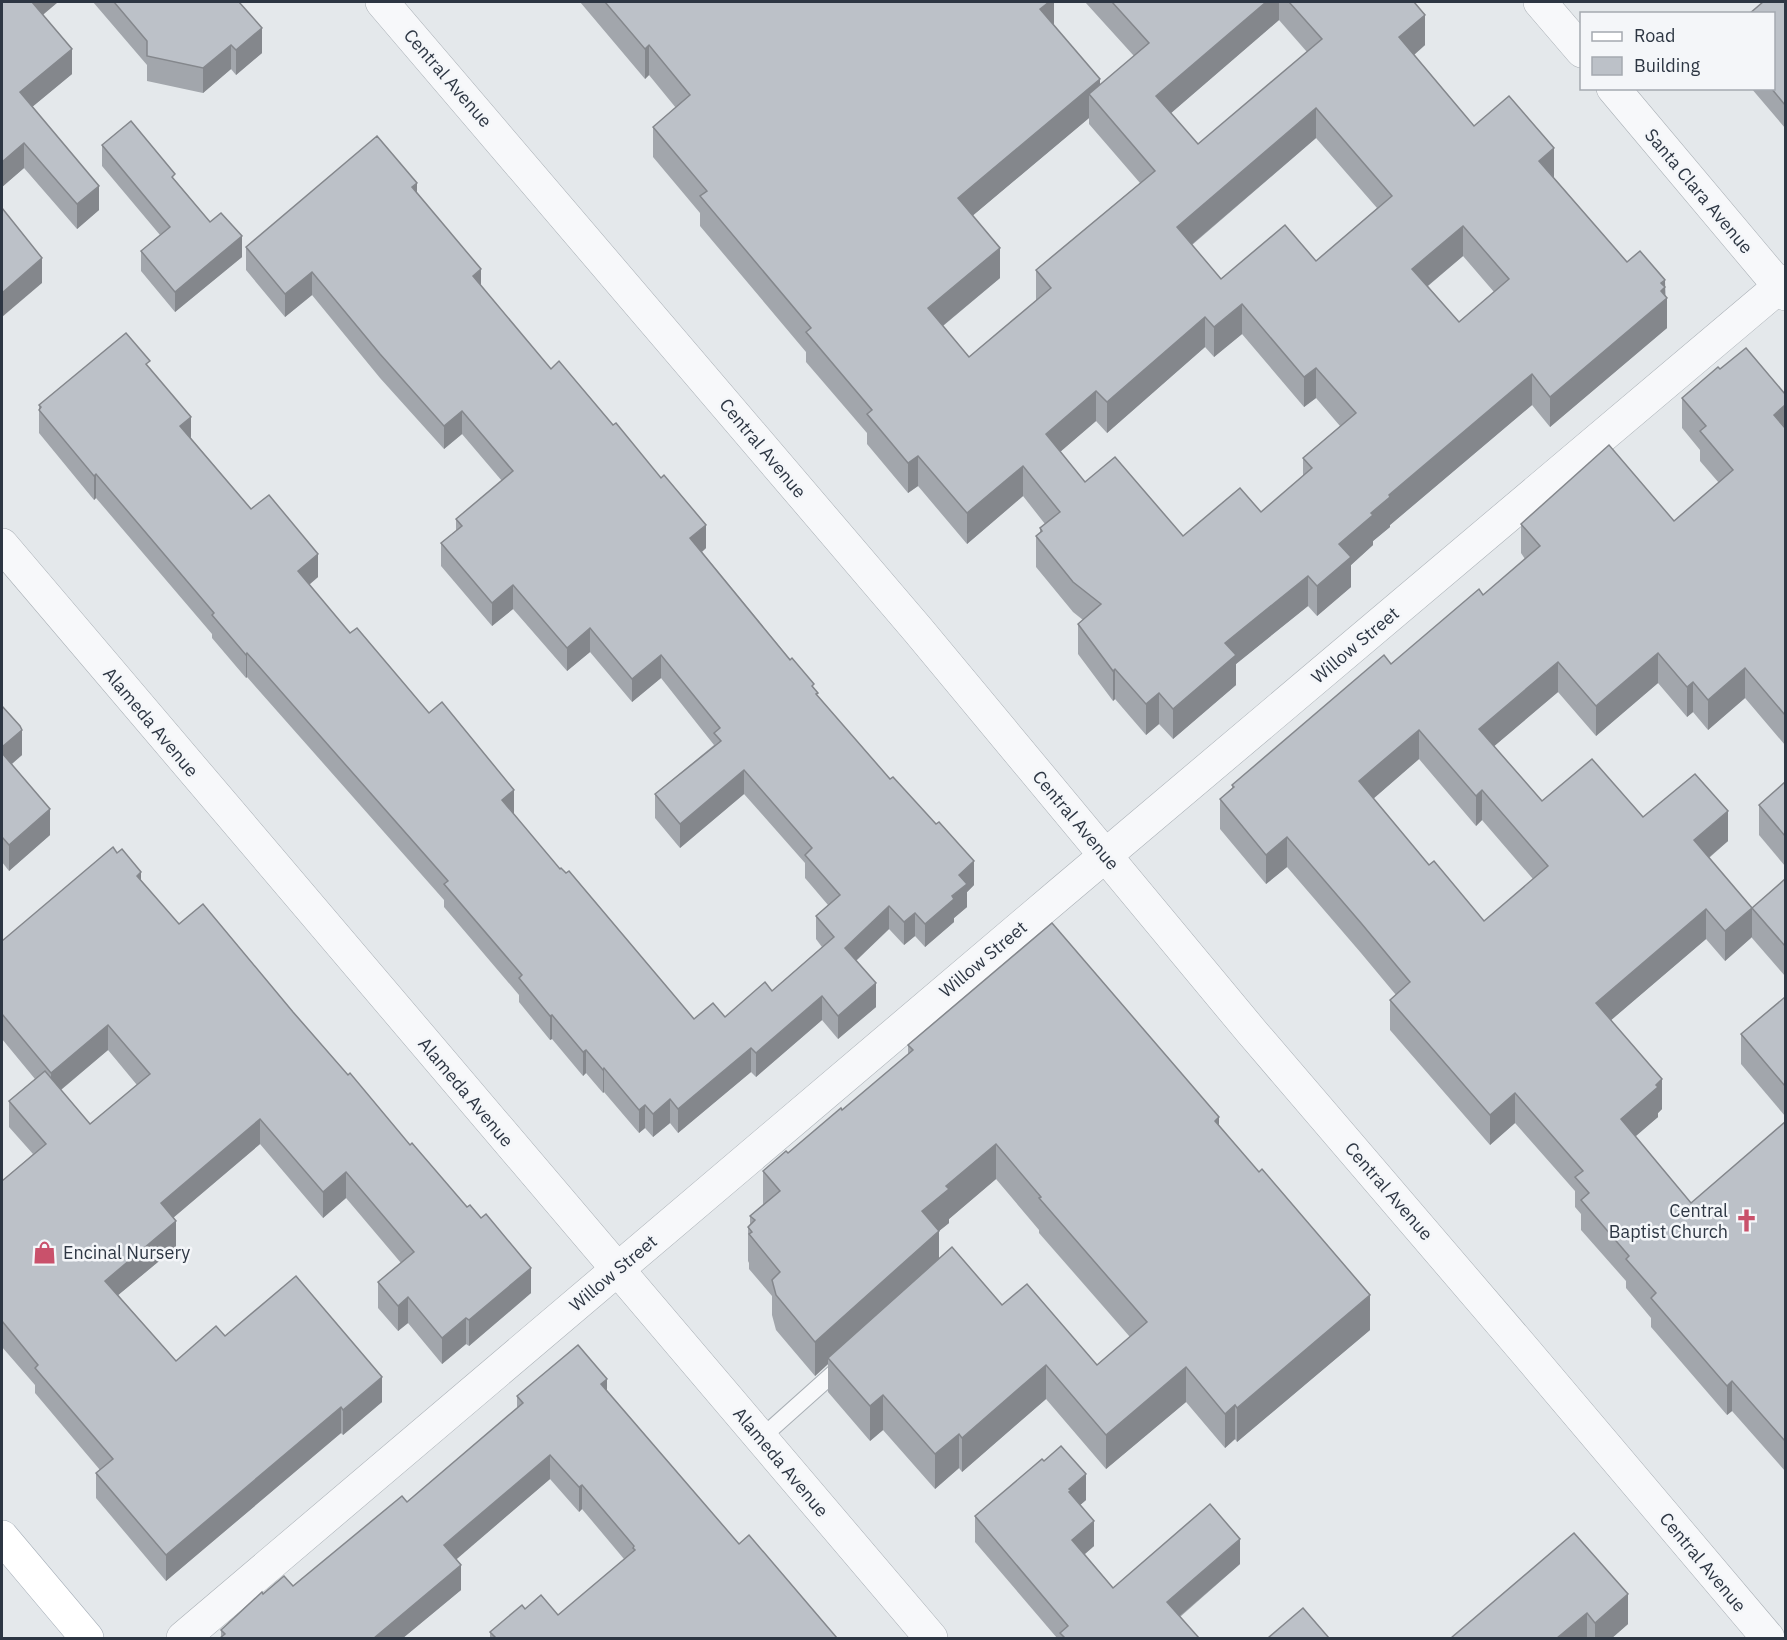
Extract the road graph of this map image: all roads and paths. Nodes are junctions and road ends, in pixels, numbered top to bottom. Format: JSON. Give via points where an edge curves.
{"nodes":[{"id":1,"x":382,"y":2,"type":"edge"},
{"id":2,"x":1540,"y":2,"type":"edge"},
{"id":3,"x":1580,"y":50,"type":"edge"},
{"id":4,"x":1615,"y":90,"type":"edge"},
{"id":5,"x":1783,"y":287,"type":"edge"},
{"id":6,"x":2,"y":546,"type":"edge"},
{"id":7,"x":1105,"y":855,"type":"junction"},
{"id":8,"x":617,"y":1269,"type":"junction"},
{"id":9,"x":857,"y":1353,"type":"edge"},
{"id":10,"x":761,"y":1438,"type":"junction"},
{"id":11,"x":2,"y":1537,"type":"edge"},
{"id":12,"x":87,"y":1638,"type":"edge"},
{"id":13,"x":183,"y":1638,"type":"edge"},
{"id":14,"x":931,"y":1638,"type":"edge"},
{"id":15,"x":1768,"y":1638,"type":"edge"}],
"edges":[{"from":1,"to":7,"type":"street","name":"Central Avenue"},
{"from":2,"to":3,"type":"street"},
{"from":4,"to":5,"type":"street","name":"Santa Clara Avenue"},
{"from":5,"to":7,"type":"street","name":"Willow Street"},
{"from":6,"to":8,"type":"street","name":"Alameda Avenue"},
{"from":7,"to":8,"type":"street","name":"Willow Street"},
{"from":7,"to":15,"type":"street","name":"Central Avenue"},
{"from":8,"to":10,"type":"street","name":"Alameda Avenue"},
{"from":8,"to":13,"type":"street","name":"Willow Street"},
{"from":9,"to":10,"type":"lane"},
{"from":10,"to":14,"type":"street","name":"Alameda Avenue"},
{"from":11,"to":12,"type":"main road"}]}
